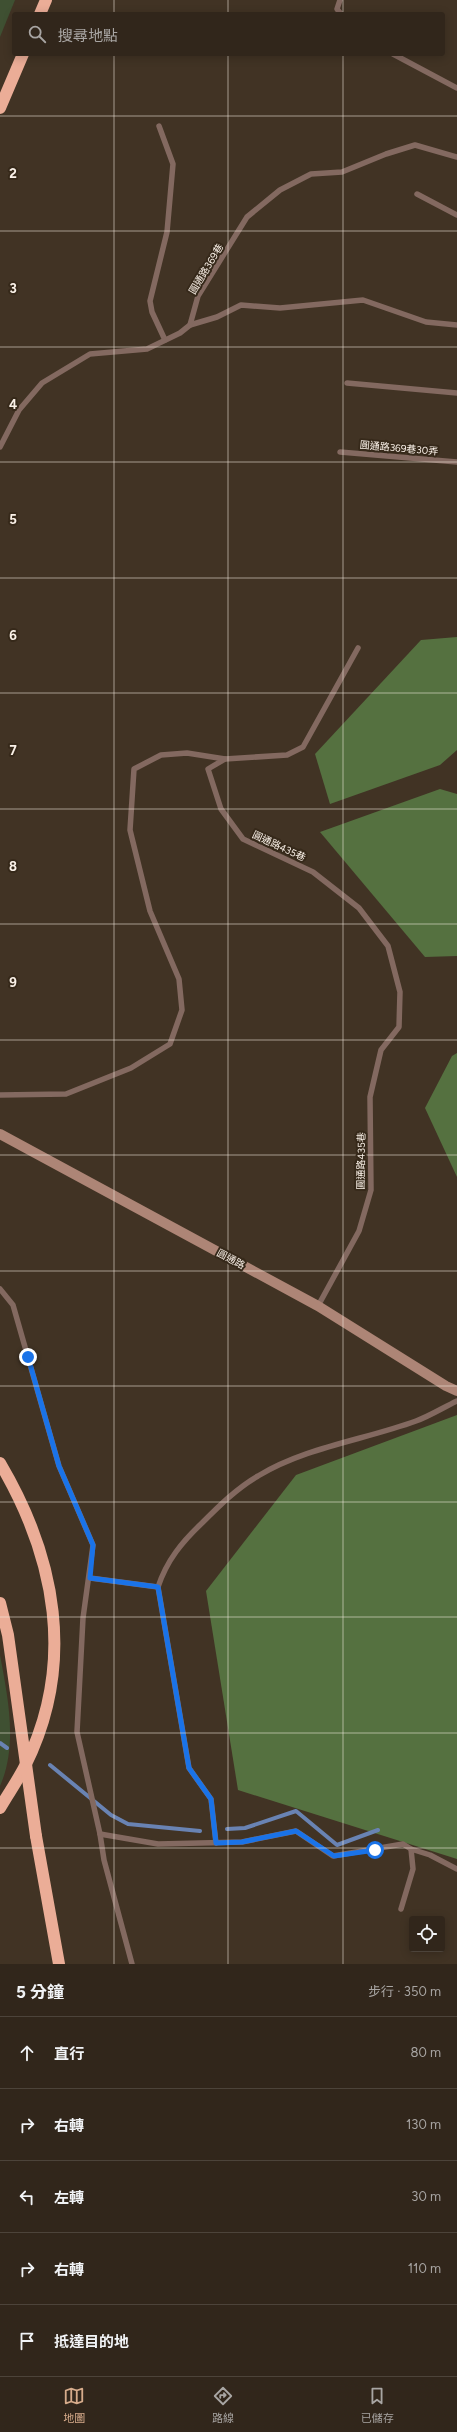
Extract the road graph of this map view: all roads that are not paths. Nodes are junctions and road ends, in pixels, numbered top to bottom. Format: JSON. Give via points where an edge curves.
{"nodes":[{"id":1,"x":46,"y":0,"type":"edge"},
{"id":2,"x":340,"y":0,"type":"edge"},
{"id":3,"x":41,"y":12,"type":"edge"},
{"id":4,"x":339,"y":12,"type":"edge"},
{"id":5,"x":22,"y":56,"type":"edge"},
{"id":6,"x":397,"y":56,"type":"edge"},
{"id":7,"x":457,"y":88,"type":"edge"},
{"id":8,"x":0,"y":108,"type":"edge"},
{"id":9,"x":158,"y":126,"type":"dead end"},
{"id":10,"x":457,"y":157,"type":"edge"},
{"id":11,"x":417,"y":194,"type":"dead end"},
{"id":12,"x":457,"y":215,"type":"edge"},
{"id":13,"x":190,"y":325,"type":"junction"},
{"id":14,"x":457,"y":325,"type":"edge"},
{"id":15,"x":165,"y":340,"type":"junction"},
{"id":16,"x":347,"y":384,"type":"dead end"},
{"id":17,"x":457,"y":393,"type":"edge"},
{"id":18,"x":0,"y":447,"type":"edge"},
{"id":19,"x":340,"y":452,"type":"dead end"},
{"id":20,"x":457,"y":462,"type":"edge"},
{"id":21,"x":358,"y":648,"type":"dead end"},
{"id":22,"x":225,"y":759,"type":"junction"},
{"id":23,"x":0,"y":1095,"type":"edge"},
{"id":24,"x":0,"y":1134,"type":"edge"},
{"id":25,"x":0,"y":1289,"type":"edge"},
{"id":26,"x":318,"y":1306,"type":"junction"},
{"id":27,"x":457,"y":1391,"type":"edge"},
{"id":28,"x":457,"y":1401,"type":"edge"},
{"id":29,"x":0,"y":1463,"type":"edge"},
{"id":30,"x":90,"y":1578,"type":"junction"},
{"id":31,"x":158,"y":1587,"type":"junction"},
{"id":32,"x":0,"y":1603,"type":"edge"},
{"id":33,"x":0,"y":1808,"type":"edge"},
{"id":34,"x":100,"y":1834,"type":"junction"},
{"id":35,"x":216,"y":1840,"type":"junction"},
{"id":36,"x":411,"y":1849,"type":"junction"},
{"id":37,"x":457,"y":1869,"type":"edge"},
{"id":38,"x":401,"y":1910,"type":"dead end"},
{"id":39,"x":59,"y":1964,"type":"edge"},
{"id":40,"x":132,"y":1964,"type":"edge"}],
"edges":[{"from":1,"to":3,"type":"highway"},
{"from":2,"to":4,"type":"lane","via":[[337,9]]},
{"from":5,"to":8,"type":"highway"},
{"from":6,"to":7,"type":"lane"},
{"from":9,"to":15,"type":"lane","via":[[173,164],[167,232],[150,301],[152,312]]},
{"from":10,"to":13,"type":"lane","name":"圓通路369巷","via":[[415,145],[342,172],[311,174],[280,190],[247,217],[198,296]]},
{"from":11,"to":12,"type":"lane"},
{"from":13,"to":14,"type":"lane","via":[[217,317],[241,305],[280,308],[363,300],[426,322]]},
{"from":13,"to":15,"type":"lane"},
{"from":15,"to":18,"type":"lane","via":[[147,349],[90,354],[42,383],[19,410]]},
{"from":16,"to":17,"type":"lane"},
{"from":19,"to":20,"type":"lane","name":"圓通路369巷30弄"},
{"from":21,"to":22,"type":"lane","via":[[303,747],[287,755]]},
{"from":22,"to":23,"type":"lane","via":[[187,753],[161,755],[134,770],[130,830],[150,911],[179,979],[182,1010],[170,1044],[130,1068],[66,1094]]},
{"from":22,"to":26,"type":"lane","name":"圓通路435巷","via":[[208,770],[221,809],[243,839],[313,872],[359,908],[388,946],[400,992],[399,1027],[381,1050],[370,1097],[371,1190],[359,1231]]},
{"from":24,"to":26,"type":"street","name":"圓通路"},
{"from":25,"to":30,"type":"lane","via":[[14,1305],[59,1466],[93,1545]]},
{"from":26,"to":27,"type":"street","name":"圓通路"},
{"from":28,"to":31,"type":"lane","via":[[416,1421],[293,1460],[258,1476],[210,1514],[180,1545],[164,1570]]},
{"from":29,"to":33,"type":"highway","via":[[16,1491],[47,1572],[54,1623],[54,1670],[42,1723],[25,1766]]},
{"from":30,"to":31,"type":"lane"},
{"from":30,"to":34,"type":"lane","via":[[84,1618],[77,1732]]},
{"from":31,"to":35,"type":"lane","via":[[189,1768],[211,1799]]},
{"from":32,"to":39,"type":"highway","bridge":true,"via":[[8,1635],[36,1836]]},
{"from":34,"to":35,"type":"lane","via":[[158,1844]]},
{"from":34,"to":40,"type":"lane","via":[[104,1860]]},
{"from":35,"to":36,"type":"lane","via":[[242,1842],[296,1831],[334,1856],[403,1844]]},
{"from":36,"to":37,"type":"lane","via":[[430,1855]]},
{"from":36,"to":38,"type":"lane","via":[[413,1869]]}]}
